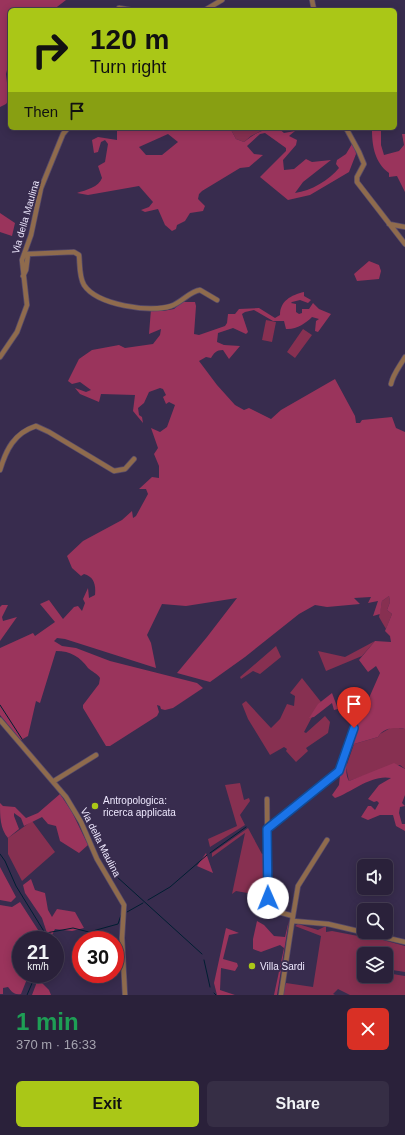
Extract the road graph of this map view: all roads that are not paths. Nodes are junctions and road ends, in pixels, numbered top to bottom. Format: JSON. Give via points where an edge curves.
{"nodes":[{"id":1,"x":222,"y":0,"type":"edge"},
{"id":2,"x":208,"y":8,"type":"edge"},
{"id":3,"x":67,"y":130,"type":"edge"},
{"id":4,"x":347,"y":130,"type":"edge"},
{"id":5,"x":389,"y":224,"type":"junction"},
{"id":6,"x":405,"y":227,"type":"edge"},
{"id":7,"x":405,"y":244,"type":"edge"},
{"id":8,"x":23,"y":276,"type":"junction"},
{"id":9,"x":217,"y":300,"type":"dead end"},
{"id":10,"x":0,"y":357,"type":"edge"},
{"id":11,"x":405,"y":357,"type":"edge"},
{"id":12,"x":390,"y":384,"type":"dead end"},
{"id":13,"x":134,"y":459,"type":"dead end"},
{"id":14,"x":0,"y":470,"type":"edge"},
{"id":15,"x":0,"y":720,"type":"edge"},
{"id":16,"x":354,"y":728,"type":"dead end"},
{"id":17,"x":96,"y":755,"type":"dead end"},
{"id":18,"x":54,"y":781,"type":"junction"},
{"id":19,"x":267,"y":799,"type":"dead end"},
{"id":20,"x":267,"y":829,"type":"junction"},
{"id":21,"x":327,"y":840,"type":"dead end"},
{"id":22,"x":293,"y":918,"type":"junction"},
{"id":23,"x":405,"y":942,"type":"edge"},
{"id":24,"x":125,"y":995,"type":"edge"},
{"id":25,"x":280,"y":995,"type":"edge"}],
"edges":[{"from":1,"to":2,"type":"street"},
{"from":3,"to":8,"type":"street","name":"Via della Maulina","via":[[41,188],[31,235],[22,260]]},
{"from":4,"to":5,"type":"street","via":[[364,164],[357,182]]},
{"from":5,"to":6,"type":"street"},
{"from":5,"to":7,"type":"street"},
{"from":8,"to":9,"type":"street","via":[[28,254],[74,252],[79,255],[80,273],[85,286],[94,294],[113,303],[134,307],[168,307],[200,290]]},
{"from":8,"to":10,"type":"street","name":"Via della Maulina","via":[[27,305],[17,332]]},
{"from":11,"to":12,"type":"street"},
{"from":13,"to":14,"type":"street","via":[[126,469],[114,471],[36,426],[10,445]]},
{"from":15,"to":18,"type":"street","name":"Via della Maulina"},
{"from":16,"to":20,"type":"street","via":[[339,771]]},
{"from":17,"to":18,"type":"street"},
{"from":18,"to":24,"type":"street","name":"Via della Maulina","via":[[81,822],[97,859],[124,906],[122,938]]},
{"from":19,"to":20,"type":"street"},
{"from":20,"to":22,"type":"street","via":[[268,909]]},
{"from":21,"to":22,"type":"street","via":[[298,886]]},
{"from":22,"to":23,"type":"street"},
{"from":22,"to":25,"type":"street"}]}
